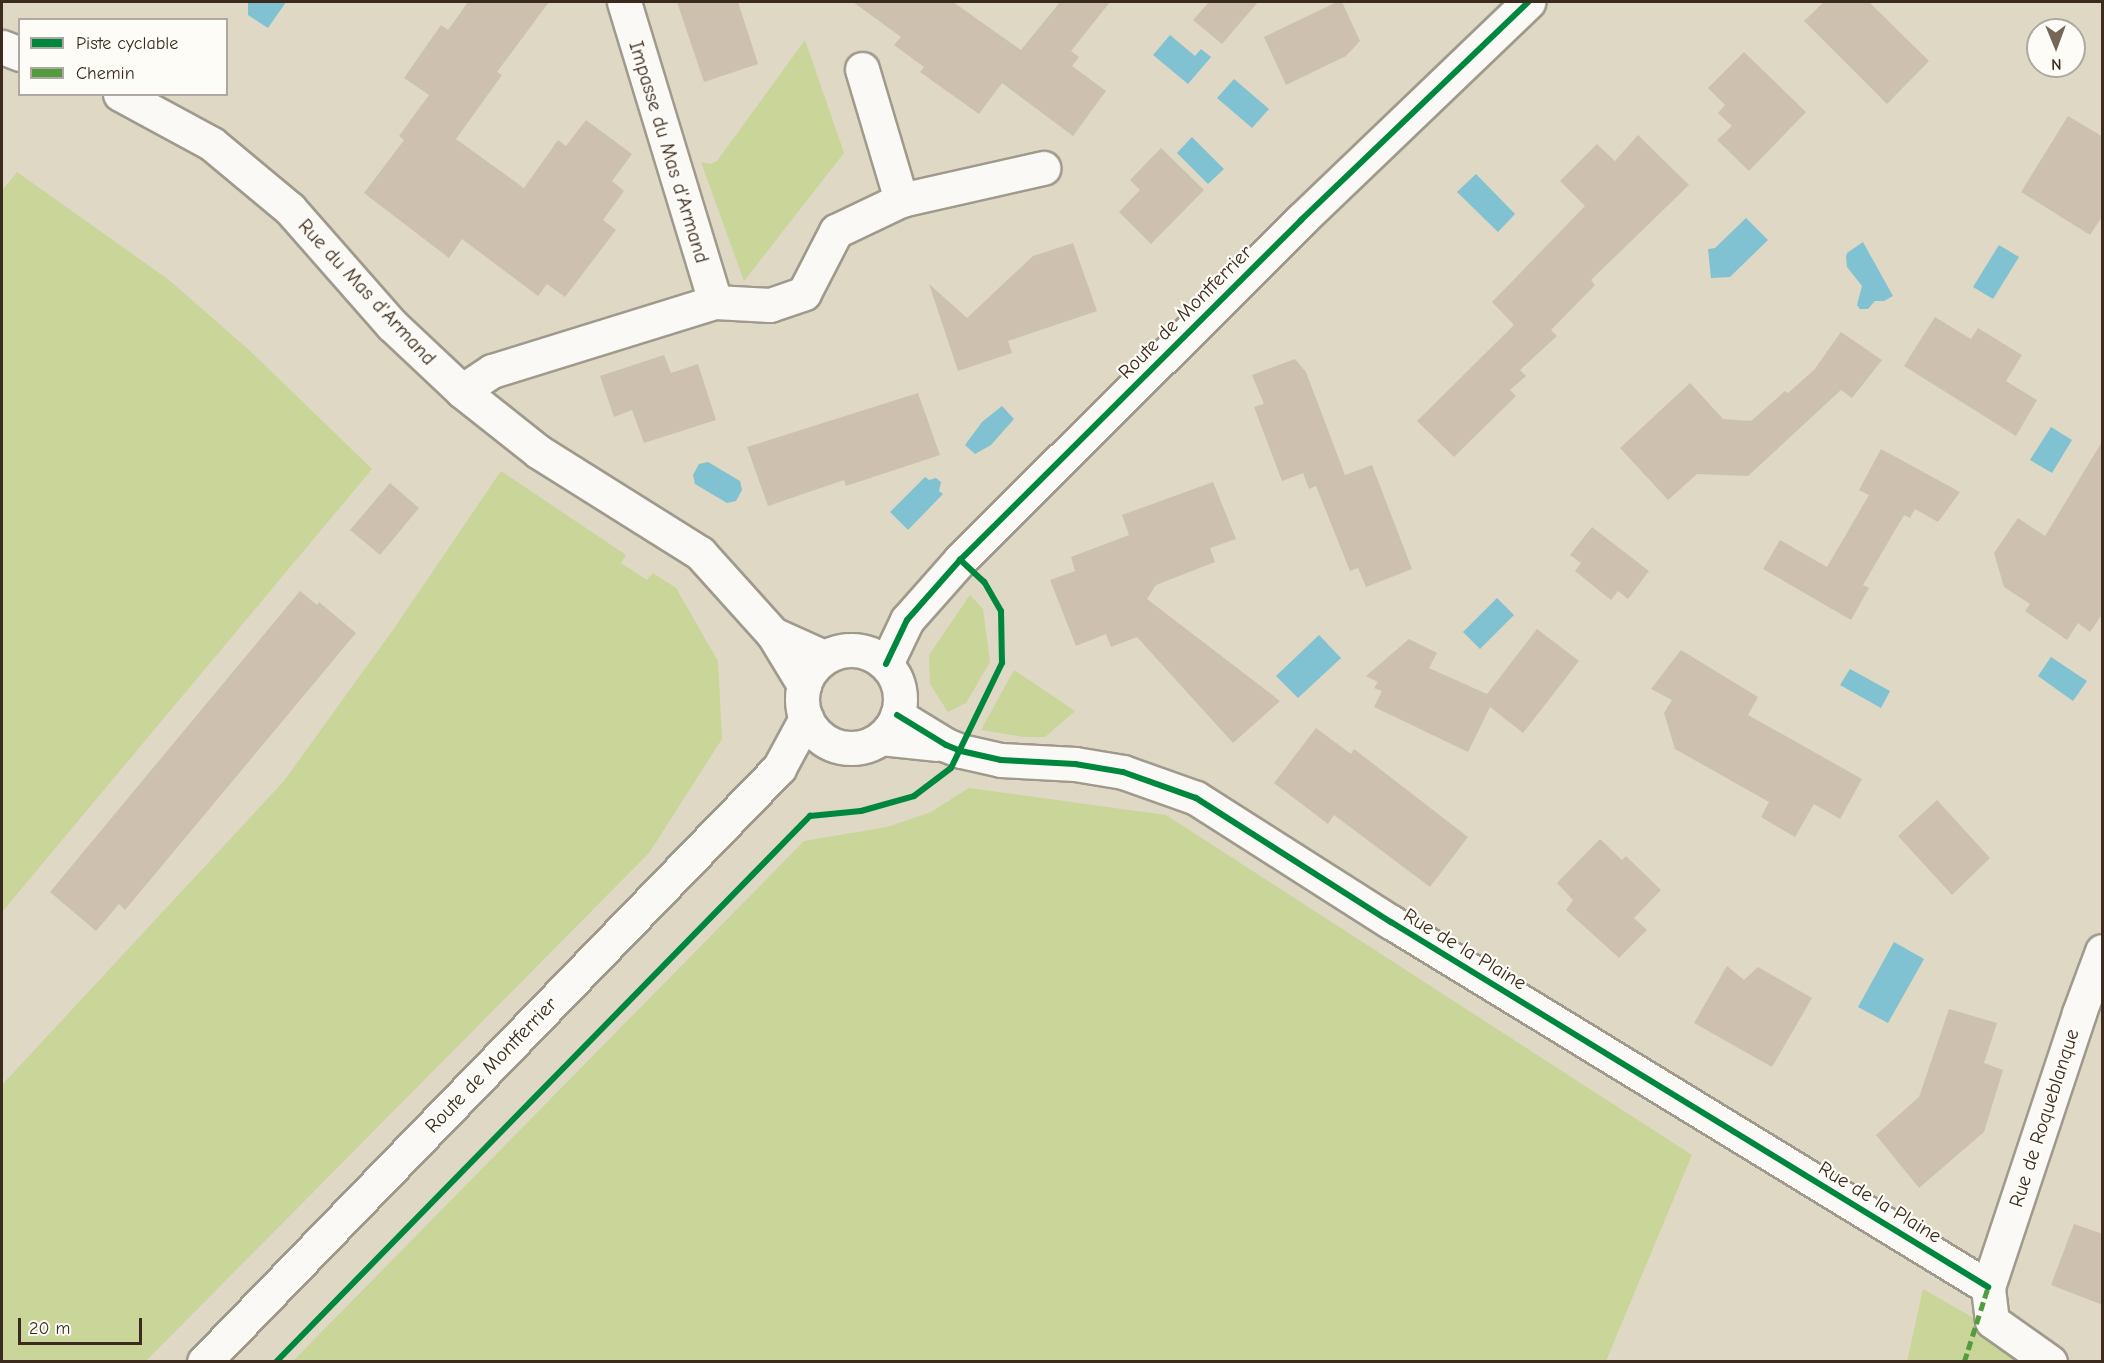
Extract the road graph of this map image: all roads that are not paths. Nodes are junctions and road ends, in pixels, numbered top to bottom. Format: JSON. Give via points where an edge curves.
{"nodes":[{"id":1,"x":624,"y":2,"type":"edge"},
{"id":2,"x":1528,"y":2,"type":"edge"},
{"id":3,"x":2,"y":47,"type":"edge"},
{"id":4,"x":18,"y":53,"type":"edge"},
{"id":5,"x":862,"y":69,"type":"dead end"},
{"id":6,"x":124,"y":96,"type":"edge"},
{"id":7,"x":1043,"y":168,"type":"dead end"},
{"id":8,"x":901,"y":200,"type":"junction"},
{"id":9,"x":715,"y":302,"type":"junction"},
{"id":10,"x":462,"y":391,"type":"junction"},
{"id":11,"x":773,"y":634,"type":"junction"},
{"id":12,"x":824,"y":657,"type":"junction"},
{"id":13,"x":872,"y":657,"type":"junction"},
{"id":14,"x":804,"y":685,"type":"junction"},
{"id":15,"x":889,"y":726,"type":"junction"},
{"id":16,"x":816,"y":730,"type":"junction"},
{"id":17,"x":2103,"y":951,"type":"edge"},
{"id":18,"x":2091,"y":1018,"type":"edge"},
{"id":19,"x":1988,"y":1287,"type":"junction"},
{"id":20,"x":204,"y":1362,"type":"edge"},
{"id":21,"x":2050,"y":1362,"type":"edge"}],
"edges":[{"from":1,"to":9,"type":"street","name":"Impasse du Mas d'Armand"},
{"from":2,"to":13,"type":"street","name":"Route de Montferrier","via":[[1301,220],[968,552]]},
{"from":3,"to":4,"type":"street"},
{"from":5,"to":8,"type":"street"},
{"from":6,"to":10,"type":"street","name":"Rue du Mas d'Armand","via":[[212,144],[290,209],[392,325]]},
{"from":7,"to":8,"type":"street"},
{"from":8,"to":9,"type":"street","via":[[836,231],[804,293],[770,305]]},
{"from":9,"to":10,"type":"street","via":[[492,371]]},
{"from":10,"to":11,"type":"street","name":"Rue du Mas d'Armand","via":[[539,452],[700,553]]},
{"from":11,"to":12,"type":"street","name":"Rue du Mas d'Armand"},
{"from":11,"to":14,"type":"street","name":"Rue du Mas d'Armand"},
{"from":12,"to":13,"type":"street","via":[[840,651]]},
{"from":12,"to":14,"type":"street","via":[[811,669]]},
{"from":13,"to":15,"type":"street","via":[[899,687]]},
{"from":14,"to":16,"type":"street","via":[[802,701]]},
{"from":15,"to":16,"type":"street","via":[[869,745],[854,748]]},
{"from":15,"to":19,"type":"street","name":"Rue de la Plaine","via":[[1001,760],[1075,764],[1123,772],[1196,798],[1390,922]]},
{"from":16,"to":20,"type":"street","name":"Route de Montferrier"},
{"from":17,"to":18,"type":"street","name":"Rue de Roqueblanque"},
{"from":18,"to":19,"type":"street","name":"Rue de Roqueblanque"},
{"from":19,"to":21,"type":"street","via":[[1992,1321]]}]}
